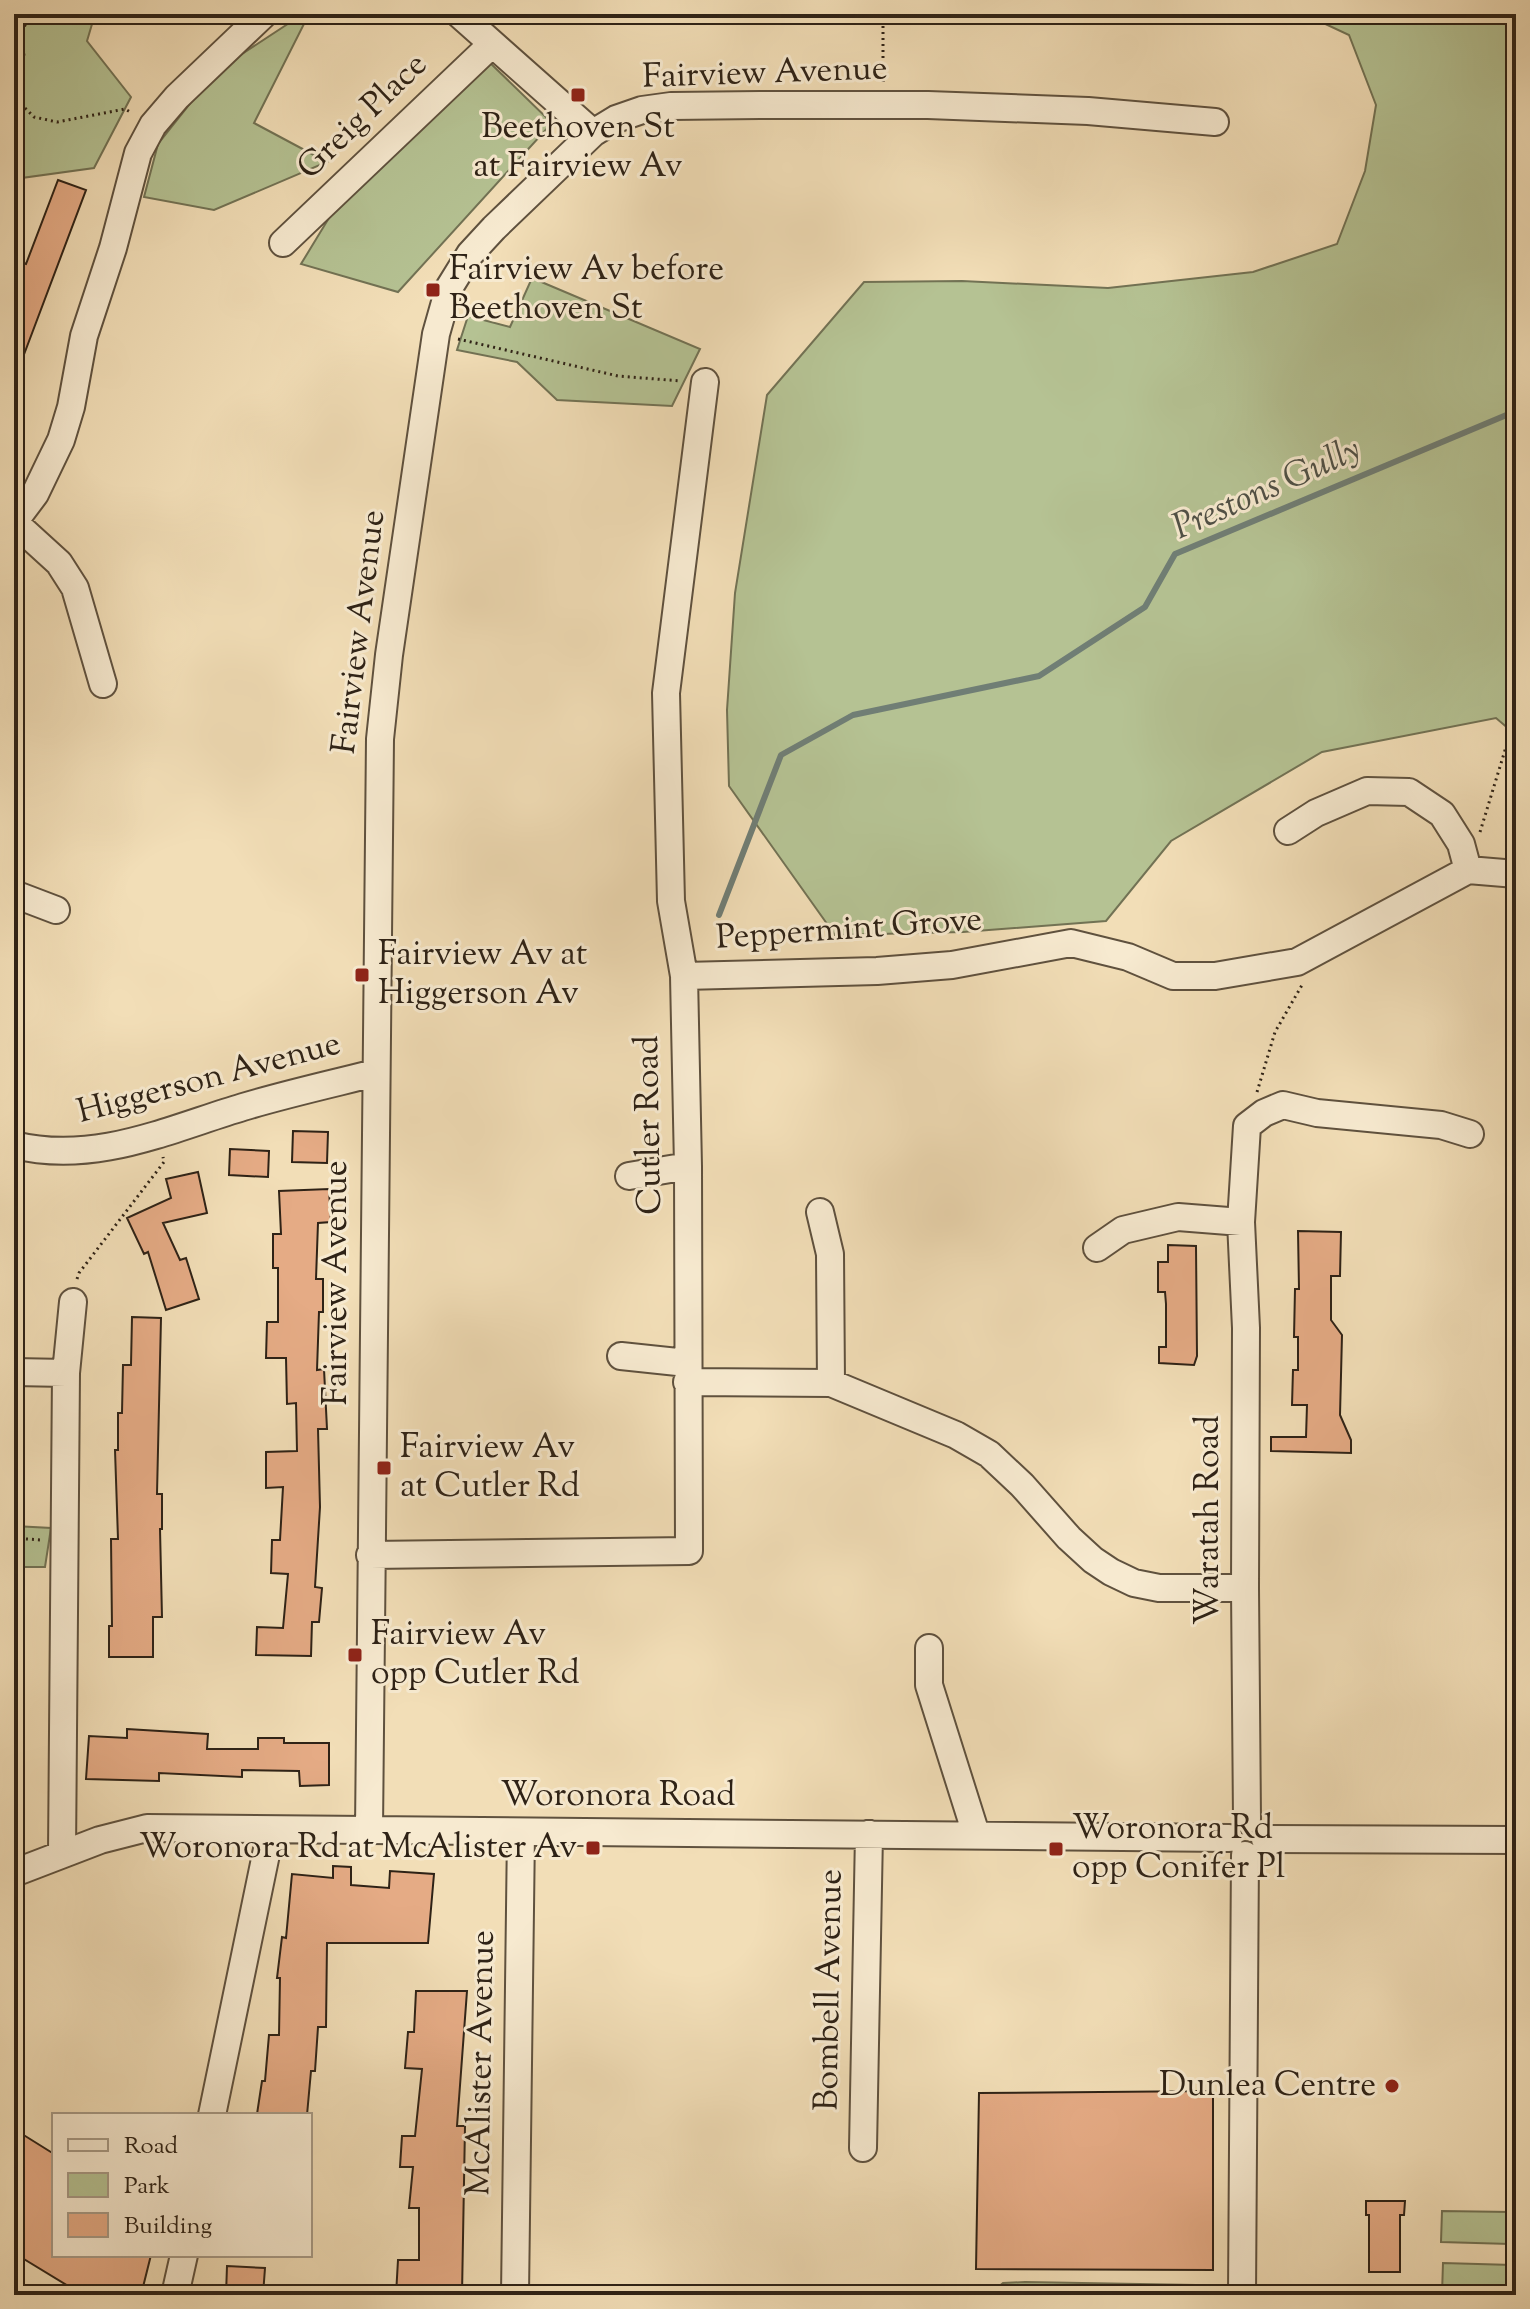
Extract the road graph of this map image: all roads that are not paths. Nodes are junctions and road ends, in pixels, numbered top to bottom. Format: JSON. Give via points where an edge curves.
{"nodes":[{"id":1,"x":264,"y":14,"type":"edge"},
{"id":2,"x":459,"y":14,"type":"edge"},
{"id":3,"x":492,"y":44,"type":"junction"},
{"id":4,"x":1215,"y":122,"type":"dead end"},
{"id":5,"x":593,"y":133,"type":"junction"},
{"id":6,"x":283,"y":243,"type":"dead end"},
{"id":7,"x":705,"y":382,"type":"dead end"},
{"id":8,"x":14,"y":522,"type":"edge"},
{"id":9,"x":103,"y":684,"type":"dead end"},
{"id":10,"x":1288,"y":831,"type":"dead end"},
{"id":11,"x":1468,"y":870,"type":"junction"},
{"id":12,"x":1516,"y":874,"type":"edge"},
{"id":13,"x":14,"y":894,"type":"edge"},
{"id":14,"x":56,"y":910,"type":"dead end"},
{"id":15,"x":684,"y":976,"type":"junction"},
{"id":16,"x":375,"y":1073,"type":"junction"},
{"id":17,"x":1470,"y":1134,"type":"dead end"},
{"id":18,"x":14,"y":1145,"type":"edge"},
{"id":19,"x":688,"y":1166,"type":"junction"},
{"id":20,"x":629,"y":1176,"type":"dead end"},
{"id":21,"x":820,"y":1212,"type":"dead end"},
{"id":22,"x":1241,"y":1222,"type":"junction"},
{"id":23,"x":1097,"y":1248,"type":"dead end"},
{"id":24,"x":73,"y":1302,"type":"road end"},
{"id":25,"x":621,"y":1356,"type":"dead end"},
{"id":26,"x":14,"y":1372,"type":"edge"},
{"id":27,"x":687,"y":1372,"type":"junction"},
{"id":28,"x":66,"y":1373,"type":"junction"},
{"id":29,"x":831,"y":1383,"type":"junction"},
{"id":30,"x":370,"y":1555,"type":"junction"},
{"id":31,"x":1245,"y":1588,"type":"junction"},
{"id":32,"x":929,"y":1648,"type":"dead end"},
{"id":33,"x":369,"y":1829,"type":"junction"},
{"id":34,"x":271,"y":1830,"type":"junction"},
{"id":35,"x":521,"y":1832,"type":"junction"},
{"id":36,"x":869,"y":1834,"type":"junction"},
{"id":37,"x":976,"y":1834,"type":"junction"},
{"id":38,"x":1516,"y":1840,"type":"edge"},
{"id":39,"x":1246,"y":1844,"type":"junction"},
{"id":40,"x":62,"y":1854,"type":"junction"},
{"id":41,"x":14,"y":1873,"type":"edge"},
{"id":42,"x":212,"y":2113,"type":"edge"},
{"id":43,"x":863,"y":2148,"type":"dead end"},
{"id":44,"x":184,"y":2257,"type":"edge"},
{"id":45,"x":175,"y":2295,"type":"edge"},
{"id":46,"x":515,"y":2295,"type":"edge"},
{"id":47,"x":1242,"y":2295,"type":"edge"}],
"edges":[{"from":1,"to":8,"type":"street","via":[[153,125],[138,153],[84,336],[61,440],[35,494]]},
{"from":2,"to":3,"type":"street"},
{"from":3,"to":5,"type":"street"},
{"from":3,"to":6,"type":"street","name":"Greig Place"},
{"from":4,"to":5,"type":"street","name":"Fairview Avenue","via":[[1088,111],[655,107],[629,113]]},
{"from":5,"to":16,"type":"street","name":"Fairview Avenue","via":[[470,254],[443,303],[383,699]]},
{"from":7,"to":15,"type":"street","name":"Cutler Road","via":[[666,693],[671,901]]},
{"from":8,"to":9,"type":"street","via":[[59,563],[75,588]]},
{"from":10,"to":11,"type":"street","via":[[1367,791],[1409,792],[1442,814],[1461,844]]},
{"from":11,"to":12,"type":"street"},
{"from":11,"to":15,"type":"street","name":"Peppermint Grove","via":[[1297,962],[1215,976],[1173,976],[1128,957],[1071,943],[937,966]]},
{"from":13,"to":14,"type":"street"},
{"from":15,"to":19,"type":"street","name":"Cutler Road"},
{"from":16,"to":18,"type":"street","name":"Higgerson Avenue","via":[[99,1150],[45,1151]]},
{"from":16,"to":30,"type":"street","name":"Fairview Avenue"},
{"from":17,"to":22,"type":"street","name":"Waratah Road","via":[[1441,1125],[1283,1105],[1247,1126]]},
{"from":19,"to":20,"type":"street"},
{"from":19,"to":27,"type":"street","name":"Cutler Road"},
{"from":21,"to":29,"type":"street","via":[[830,1254]]},
{"from":22,"to":23,"type":"street","via":[[1178,1217],[1123,1230]]},
{"from":22,"to":31,"type":"street","name":"Waratah Road"},
{"from":24,"to":28,"type":"street"},
{"from":25,"to":27,"type":"street"},
{"from":26,"to":28,"type":"street"},
{"from":27,"to":29,"type":"street"},
{"from":27,"to":30,"type":"street","name":"Cutler Road","via":[[689,1551]]},
{"from":28,"to":40,"type":"street"},
{"from":29,"to":31,"type":"street","via":[[989,1454],[1093,1560],[1134,1583]]},
{"from":30,"to":33,"type":"street","name":"Fairview Avenue"},
{"from":31,"to":39,"type":"street","name":"Waratah Road","via":[[1247,1819],[1262,1827]]},
{"from":32,"to":37,"type":"street","via":[[929,1685]]},
{"from":33,"to":34,"type":"street","name":"Woronora Road"},
{"from":33,"to":35,"type":"street","name":"Woronora Road"},
{"from":34,"to":40,"type":"street","name":"Woronora Road","via":[[147,1828]]},
{"from":34,"to":42,"type":"street"},
{"from":35,"to":36,"type":"street","name":"Woronora Road"},
{"from":35,"to":46,"type":"street","name":"McAlister Avenue"},
{"from":36,"to":37,"type":"street","name":"Woronora Road"},
{"from":36,"to":43,"type":"street","name":"Bombell Avenue"},
{"from":37,"to":39,"type":"street","name":"Woronora Road"},
{"from":38,"to":39,"type":"street","name":"Woronora Road"},
{"from":39,"to":47,"type":"street"},
{"from":40,"to":41,"type":"street","name":"Woronora Road"},
{"from":44,"to":45,"type":"street"}]}
